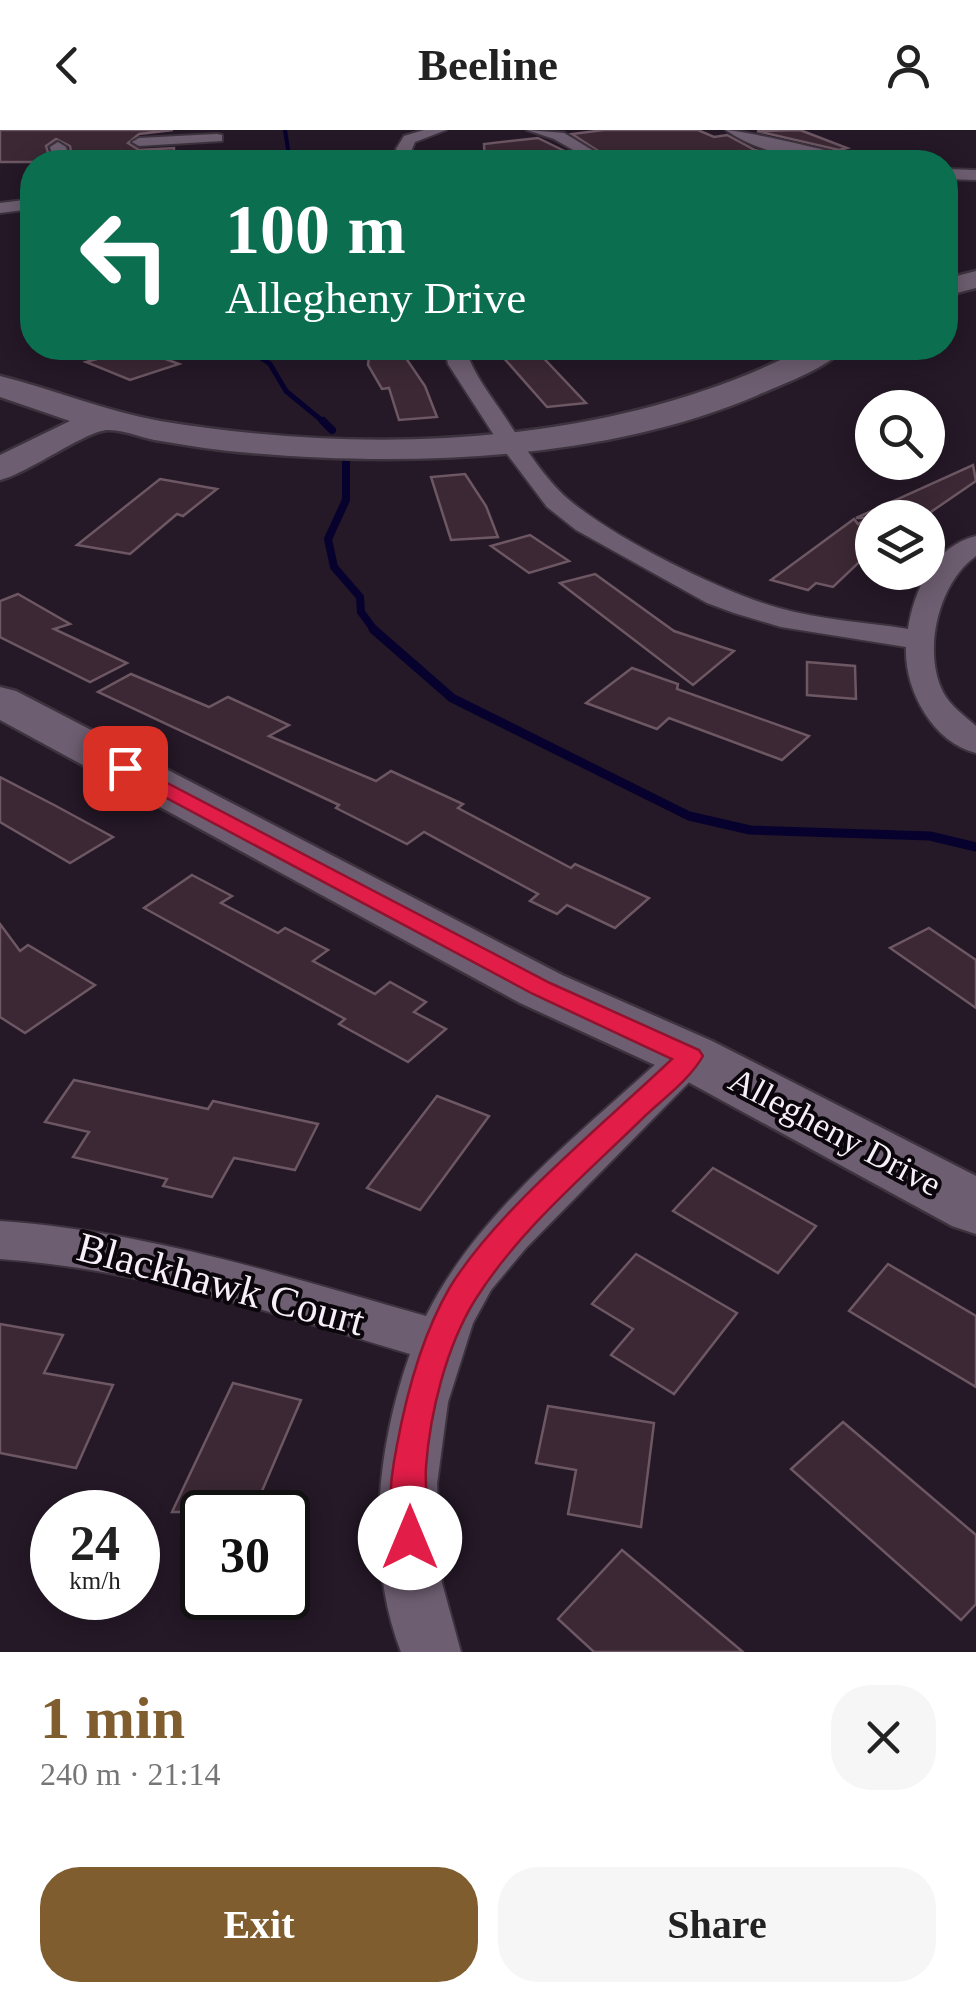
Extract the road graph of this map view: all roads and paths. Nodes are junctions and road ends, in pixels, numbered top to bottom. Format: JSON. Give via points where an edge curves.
{"nodes":[{"id":1,"x":439,"y":130,"type":"edge"},
{"id":2,"x":534,"y":130,"type":"edge"},
{"id":3,"x":732,"y":130,"type":"edge"},
{"id":4,"x":139,"y":136,"type":"edge"},
{"id":5,"x":217,"y":138,"type":"dead end"},
{"id":6,"x":822,"y":144,"type":"dead end"},
{"id":7,"x":404,"y":150,"type":"edge"},
{"id":8,"x":583,"y":150,"type":"edge"},
{"id":9,"x":792,"y":150,"type":"edge"},
{"id":10,"x":799,"y":150,"type":"edge"},
{"id":11,"x":458,"y":360,"type":"edge"},
{"id":12,"x":804,"y":360,"type":"edge"},
{"id":13,"x":0,"y":386,"type":"edge"},
{"id":14,"x":104,"y":418,"type":"junction"},
{"id":15,"x":509,"y":441,"type":"junction"},
{"id":16,"x":0,"y":470,"type":"edge"},
{"id":17,"x":976,"y":544,"type":"edge"},
{"id":18,"x":922,"y":640,"type":"junction"},
{"id":19,"x":0,"y":701,"type":"edge"},
{"id":20,"x":976,"y":743,"type":"edge"},
{"id":21,"x":690,"y":1056,"type":"junction"},
{"id":22,"x":976,"y":1207,"type":"edge"},
{"id":23,"x":0,"y":1240,"type":"edge"},
{"id":24,"x":440,"y":1342,"type":"junction"},
{"id":25,"x":430,"y":1652,"type":"edge"}],
"edges":[{"from":1,"to":7,"type":"street","via":[[408,139]]},
{"from":2,"to":8,"type":"street"},
{"from":3,"to":9,"type":"street"},
{"from":4,"to":5,"type":"street"},
{"from":6,"to":10,"type":"street"},
{"from":11,"to":15,"type":"street"},
{"from":12,"to":15,"type":"main road","via":[[693,408]]},
{"from":13,"to":14,"type":"main road"},
{"from":14,"to":15,"type":"main road","via":[[226,440],[326,447]]},
{"from":14,"to":16,"type":"main road"},
{"from":15,"to":18,"type":"street","via":[[568,512],[717,597],[781,618]]},
{"from":17,"to":18,"type":"street","via":[[934,585]]},
{"from":18,"to":20,"type":"street","via":[[926,690]]},
{"from":19,"to":21,"type":"main road","name":"Allegheny Drive","via":[[541,988]]},
{"from":21,"to":22,"type":"main road","name":"Allegheny Drive"},
{"from":21,"to":24,"type":"street","via":[[495,1250],[462,1295]]},
{"from":23,"to":24,"type":"street","name":"Blackhawk Court","via":[[120,1250]]},
{"from":24,"to":25,"type":"street","via":[[409,1468],[418,1623]]}]}
